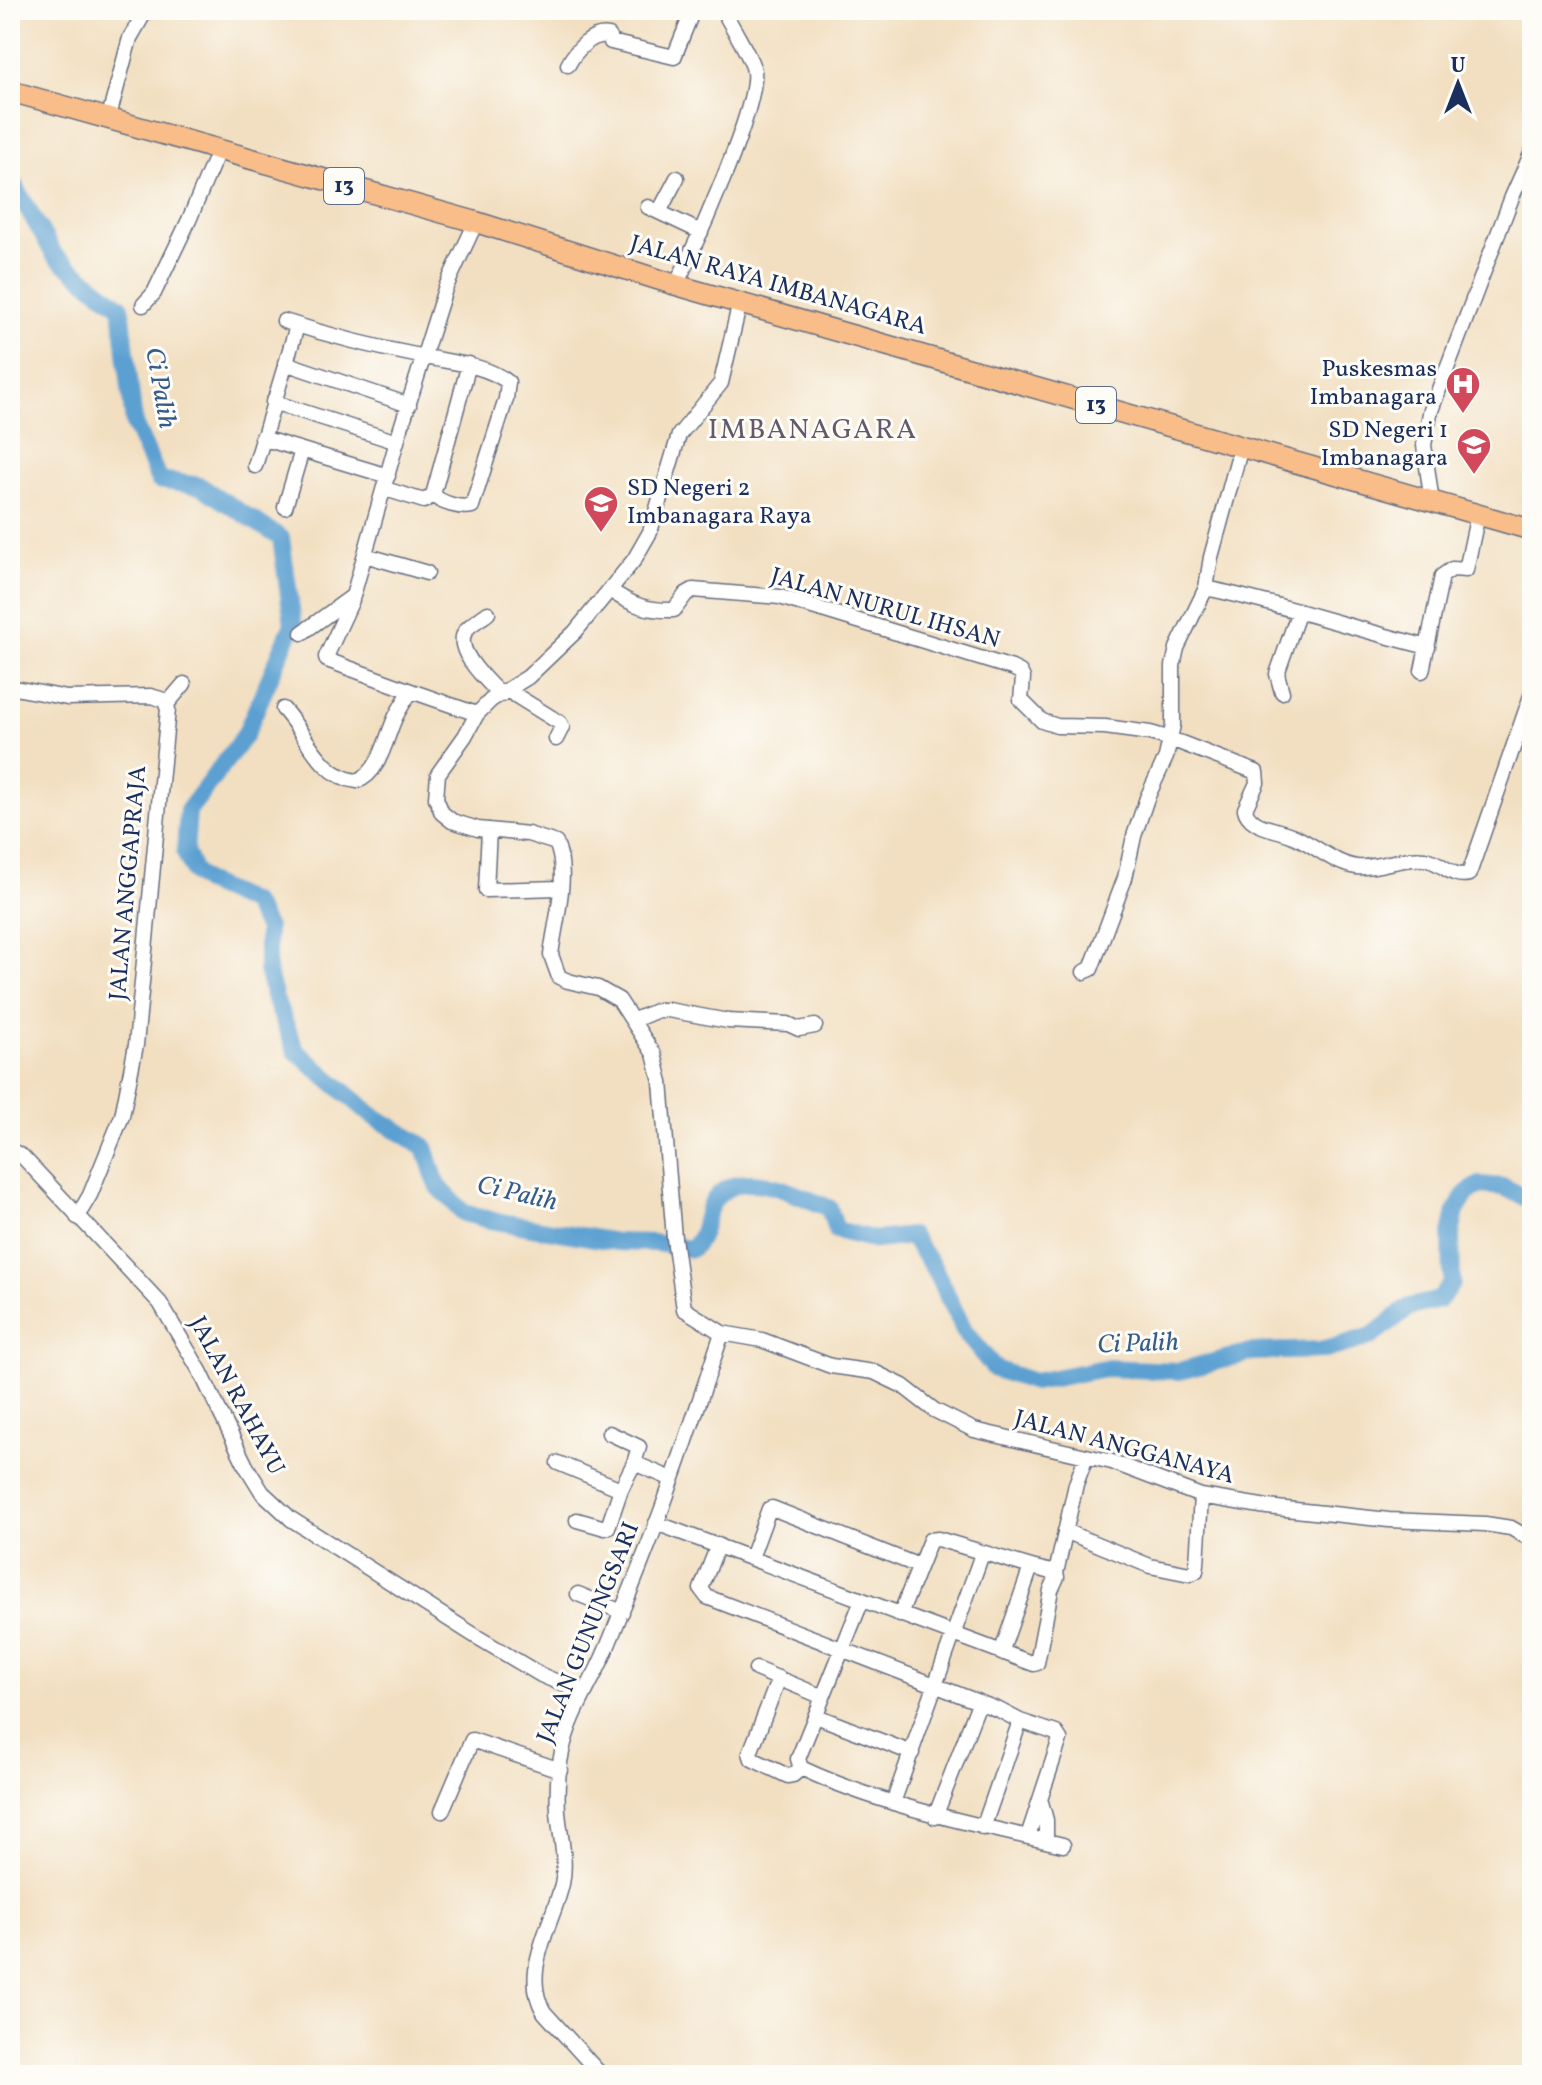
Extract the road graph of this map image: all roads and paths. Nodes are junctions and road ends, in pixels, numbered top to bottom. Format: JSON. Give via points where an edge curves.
{"nodes":[{"id":1,"x":146,"y":10,"type":"edge"},
{"id":2,"x":693,"y":10,"type":"edge"},
{"id":3,"x":723,"y":10,"type":"edge"},
{"id":4,"x":568,"y":65,"type":"dead end"},
{"id":5,"x":10,"y":91,"type":"edge"},
{"id":6,"x":108,"y":120,"type":"junction"},
{"id":7,"x":218,"y":151,"type":"junction"},
{"id":8,"x":1532,"y":152,"type":"edge"},
{"id":9,"x":677,"y":178,"type":"dead end"},
{"id":10,"x":476,"y":222,"type":"junction"},
{"id":11,"x":701,"y":232,"type":"junction"},
{"id":12,"x":676,"y":285,"type":"junction"},
{"id":13,"x":740,"y":302,"type":"junction"},
{"id":14,"x":143,"y":305,"type":"dead end"},
{"id":15,"x":423,"y":357,"type":"junction"},
{"id":16,"x":285,"y":363,"type":"junction"},
{"id":17,"x":469,"y":364,"type":"junction"},
{"id":18,"x":273,"y":402,"type":"junction"},
{"id":19,"x":409,"y":405,"type":"junction"},
{"id":20,"x":262,"y":438,"type":"junction"},
{"id":21,"x":397,"y":442,"type":"junction"},
{"id":22,"x":1241,"y":447,"type":"junction"},
{"id":23,"x":302,"y":450,"type":"junction"},
{"id":24,"x":255,"y":466,"type":"dead end"},
{"id":25,"x":387,"y":482,"type":"junction"},
{"id":26,"x":433,"y":495,"type":"junction"},
{"id":27,"x":1432,"y":503,"type":"junction"},
{"id":28,"x":285,"y":507,"type":"dead end"},
{"id":29,"x":1478,"y":514,"type":"junction"},
{"id":30,"x":1532,"y":530,"type":"edge"},
{"id":31,"x":365,"y":555,"type":"junction"},
{"id":32,"x":427,"y":573,"type":"dead end"},
{"id":33,"x":1206,"y":588,"type":"junction"},
{"id":34,"x":610,"y":590,"type":"junction"},
{"id":35,"x":353,"y":596,"type":"junction"},
{"id":36,"x":1299,"y":611,"type":"junction"},
{"id":37,"x":488,"y":613,"type":"dead end"},
{"id":38,"x":320,"y":620,"type":"junction"},
{"id":39,"x":302,"y":633,"type":"dead end"},
{"id":40,"x":335,"y":635,"type":"junction"},
{"id":41,"x":1428,"y":647,"type":"junction"},
{"id":42,"x":1422,"y":671,"type":"dead end"},
{"id":43,"x":184,"y":684,"type":"dead end"},
{"id":44,"x":10,"y":687,"type":"edge"},
{"id":45,"x":411,"y":691,"type":"junction"},
{"id":46,"x":504,"y":692,"type":"junction"},
{"id":47,"x":1282,"y":692,"type":"dead end"},
{"id":48,"x":1532,"y":693,"type":"edge"},
{"id":49,"x":167,"y":704,"type":"junction"},
{"id":50,"x":283,"y":709,"type":"dead end"},
{"id":51,"x":477,"y":714,"type":"junction"},
{"id":52,"x":556,"y":739,"type":"dead end"},
{"id":53,"x":1171,"y":739,"type":"junction"},
{"id":54,"x":489,"y":830,"type":"junction"},
{"id":55,"x":560,"y":888,"type":"junction"},
{"id":56,"x":1084,"y":972,"type":"dead end"},
{"id":57,"x":634,"y":1020,"type":"junction"},
{"id":58,"x":815,"y":1026,"type":"dead end"},
{"id":59,"x":10,"y":1150,"type":"edge"},
{"id":60,"x":77,"y":1217,"type":"junction"},
{"id":61,"x":722,"y":1333,"type":"junction"},
{"id":62,"x":609,"y":1433,"type":"dead end"},
{"id":63,"x":1086,"y":1457,"type":"junction"},
{"id":64,"x":558,"y":1463,"type":"dead end"},
{"id":65,"x":634,"y":1463,"type":"junction"},
{"id":66,"x":672,"y":1479,"type":"junction"},
{"id":67,"x":621,"y":1489,"type":"junction"},
{"id":68,"x":1201,"y":1496,"type":"junction"},
{"id":69,"x":577,"y":1520,"type":"dead end"},
{"id":70,"x":656,"y":1523,"type":"junction"},
{"id":71,"x":1065,"y":1531,"type":"junction"},
{"id":72,"x":1532,"y":1540,"type":"edge"},
{"id":73,"x":718,"y":1545,"type":"junction"},
{"id":74,"x":982,"y":1554,"type":"junction"},
{"id":75,"x":751,"y":1558,"type":"junction"},
{"id":76,"x":919,"y":1566,"type":"junction"},
{"id":77,"x":1031,"y":1567,"type":"junction"},
{"id":78,"x":1056,"y":1573,"type":"junction"},
{"id":79,"x":578,"y":1594,"type":"dead end"},
{"id":80,"x":862,"y":1600,"type":"junction"},
{"id":81,"x":622,"y":1612,"type":"junction"},
{"id":82,"x":900,"y":1615,"type":"junction"},
{"id":83,"x":954,"y":1635,"type":"junction"},
{"id":84,"x":842,"y":1648,"type":"junction"},
{"id":85,"x":1001,"y":1653,"type":"junction"},
{"id":86,"x":756,"y":1669,"type":"dead end"},
{"id":87,"x":779,"y":1678,"type":"junction"},
{"id":88,"x":935,"y":1687,"type":"junction"},
{"id":89,"x":583,"y":1693,"type":"junction"},
{"id":90,"x":823,"y":1697,"type":"junction"},
{"id":91,"x":979,"y":1703,"type":"junction"},
{"id":92,"x":816,"y":1716,"type":"junction"},
{"id":93,"x":1020,"y":1721,"type":"junction"},
{"id":94,"x":912,"y":1753,"type":"junction"},
{"id":95,"x":801,"y":1768,"type":"junction"},
{"id":96,"x":560,"y":1770,"type":"junction"},
{"id":97,"x":1041,"y":1802,"type":"junction"},
{"id":98,"x":893,"y":1803,"type":"junction"},
{"id":99,"x":442,"y":1811,"type":"dead end"},
{"id":100,"x":935,"y":1817,"type":"junction"},
{"id":101,"x":983,"y":1828,"type":"junction"},
{"id":102,"x":1028,"y":1836,"type":"junction"},
{"id":103,"x":1046,"y":1841,"type":"junction"},
{"id":104,"x":1063,"y":1845,"type":"dead end"},
{"id":105,"x":601,"y":2075,"type":"edge"}],
"edges":[{"from":1,"to":6,"type":"street","via":[[130,38]]},
{"from":2,"to":4,"type":"street","via":[[674,57],[611,42],[599,34]]},
{"from":3,"to":11,"type":"street","via":[[754,67],[754,77],[752,97]]},
{"from":5,"to":6,"type":"highway","name":"JALAN RAYA IMBANAGARA","number":"13"},
{"from":6,"to":7,"type":"highway","name":"JALAN RAYA IMBANAGARA","number":"13"},
{"from":7,"to":10,"type":"highway","name":"JALAN RAYA IMBANAGARA","number":"13"},
{"from":7,"to":14,"type":"street","via":[[154,293]]},
{"from":8,"to":27,"type":"street","via":[[1430,413],[1424,445]]},
{"from":9,"to":11,"type":"street","via":[[654,209]]},
{"from":10,"to":12,"type":"highway","name":"JALAN RAYA IMBANAGARA","number":"13"},
{"from":10,"to":15,"type":"street","via":[[445,289]]},
{"from":11,"to":12,"type":"street"},
{"from":12,"to":13,"type":"highway","name":"JALAN RAYA IMBANAGARA","number":"13"},
{"from":13,"to":22,"type":"highway","name":"JALAN RAYA IMBANAGARA","number":"13"},
{"from":13,"to":34,"type":"street","via":[[721,383],[679,435],[650,532]]},
{"from":15,"to":16,"type":"street","via":[[291,323]]},
{"from":15,"to":17,"type":"street"},
{"from":15,"to":19,"type":"street"},
{"from":16,"to":18,"type":"street"},
{"from":16,"to":19,"type":"street"},
{"from":17,"to":26,"type":"street"},
{"from":17,"to":26,"type":"street","via":[[505,379],[506,399],[472,506]]},
{"from":18,"to":20,"type":"street"},
{"from":18,"to":21,"type":"street"},
{"from":19,"to":21,"type":"street"},
{"from":20,"to":23,"type":"street"},
{"from":20,"to":24,"type":"street"},
{"from":21,"to":25,"type":"street"},
{"from":22,"to":27,"type":"highway","name":"JALAN RAYA IMBANAGARA","number":"13"},
{"from":22,"to":33,"type":"street"},
{"from":23,"to":25,"type":"street"},
{"from":23,"to":28,"type":"street"},
{"from":25,"to":26,"type":"street","via":[[424,501]]},
{"from":25,"to":31,"type":"street"},
{"from":27,"to":29,"type":"highway","name":"JALAN RAYA IMBANAGARA","number":"13"},
{"from":29,"to":30,"type":"highway","name":"JALAN RAYA IMBANAGARA","number":"13"},
{"from":29,"to":41,"type":"street","via":[[1466,570],[1452,569],[1442,576]]},
{"from":31,"to":32,"type":"street"},
{"from":31,"to":35,"type":"street"},
{"from":33,"to":36,"type":"street"},
{"from":33,"to":53,"type":"street","via":[[1177,648]]},
{"from":34,"to":46,"type":"street","via":[[575,632],[528,677]]},
{"from":34,"to":53,"type":"street","name":"JALAN NURUL IHSAN","via":[[627,602],[661,611],[674,610],[693,590],[780,597],[1020,672],[1021,700],[1042,721]]},
{"from":35,"to":38,"type":"street"},
{"from":35,"to":40,"type":"street"},
{"from":36,"to":41,"type":"street"},
{"from":36,"to":47,"type":"street","via":[[1277,674]]},
{"from":37,"to":46,"type":"street","via":[[463,638],[470,663]]},
{"from":38,"to":39,"type":"street"},
{"from":38,"to":40,"type":"street"},
{"from":40,"to":45,"type":"street","via":[[326,657],[330,663]]},
{"from":41,"to":42,"type":"street"},
{"from":43,"to":49,"type":"street"},
{"from":44,"to":49,"type":"street","via":[[67,698],[151,696]]},
{"from":45,"to":50,"type":"street","via":[[382,751],[365,778],[357,781],[321,761]]},
{"from":45,"to":51,"type":"street"},
{"from":46,"to":51,"type":"street"},
{"from":46,"to":52,"type":"street","via":[[560,723]]},
{"from":48,"to":53,"type":"street","via":[[1473,868],[1463,876],[1429,859],[1346,865],[1290,834],[1269,829],[1245,813],[1256,772]]},
{"from":49,"to":60,"type":"street","name":"JALAN ANGGAPRAJA","via":[[136,1045],[122,1116]]},
{"from":51,"to":54,"type":"street","via":[[438,774],[436,798],[452,821]]},
{"from":53,"to":56,"type":"street","via":[[1134,836],[1104,940],[1091,969]]},
{"from":54,"to":55,"type":"street","via":[[556,843],[563,873]]},
{"from":54,"to":55,"type":"street","via":[[486,890]]},
{"from":55,"to":57,"type":"street","via":[[551,955],[554,969],[559,977],[612,995]]},
{"from":57,"to":58,"type":"street","via":[[668,1010],[799,1029]]},
{"from":57,"to":61,"type":"street","via":[[654,1054],[661,1082],[684,1309]]},
{"from":59,"to":60,"type":"street","name":"JALAN RAHAYU","via":[[23,1157]]},
{"from":60,"to":89,"type":"street","name":"JALAN RAHAYU","via":[[160,1303],[262,1492],[330,1545],[541,1675]]},
{"from":61,"to":63,"type":"street","name":"JALAN ANGGANAYA","via":[[762,1340],[831,1366],[874,1372],[974,1430]]},
{"from":61,"to":66,"type":"street","name":"JALAN GUNUNGSARI"},
{"from":62,"to":65,"type":"street","via":[[639,1447]]},
{"from":63,"to":68,"type":"street","name":"JALAN ANGGANAYA","via":[[1126,1466]]},
{"from":63,"to":71,"type":"street"},
{"from":64,"to":67,"type":"street"},
{"from":65,"to":66,"type":"street"},
{"from":65,"to":67,"type":"street"},
{"from":66,"to":70,"type":"street","name":"JALAN GUNUNGSARI"},
{"from":67,"to":69,"type":"street","via":[[608,1527]]},
{"from":68,"to":71,"type":"street","via":[[1197,1564],[1190,1574],[1150,1566]]},
{"from":68,"to":72,"type":"street","name":"JALAN ANGGANAYA","via":[[1389,1520],[1485,1524],[1511,1528]]},
{"from":70,"to":73,"type":"street"},
{"from":70,"to":81,"type":"street","name":"JALAN GUNUNGSARI"},
{"from":71,"to":78,"type":"street"},
{"from":73,"to":75,"type":"street"},
{"from":73,"to":84,"type":"street","via":[[703,1594]]},
{"from":74,"to":76,"type":"street","via":[[930,1540]]},
{"from":74,"to":77,"type":"street"},
{"from":74,"to":83,"type":"street"},
{"from":75,"to":76,"type":"street","via":[[772,1508]]},
{"from":75,"to":80,"type":"street"},
{"from":76,"to":82,"type":"street"},
{"from":77,"to":78,"type":"street"},
{"from":77,"to":85,"type":"street"},
{"from":78,"to":85,"type":"street","via":[[1037,1663]]},
{"from":79,"to":81,"type":"street"},
{"from":80,"to":82,"type":"street"},
{"from":80,"to":84,"type":"street"},
{"from":81,"to":89,"type":"street","name":"JALAN GUNUNGSARI"},
{"from":82,"to":83,"type":"street"},
{"from":83,"to":85,"type":"street"},
{"from":83,"to":88,"type":"street"},
{"from":84,"to":88,"type":"street"},
{"from":84,"to":90,"type":"street"},
{"from":86,"to":87,"type":"street"},
{"from":87,"to":90,"type":"street"},
{"from":87,"to":95,"type":"street","via":[[750,1753],[752,1759],[788,1776]]},
{"from":88,"to":91,"type":"street"},
{"from":88,"to":94,"type":"street"},
{"from":89,"to":96,"type":"street","name":"JALAN GUNUNGSARI"},
{"from":90,"to":92,"type":"street"},
{"from":91,"to":93,"type":"street"},
{"from":91,"to":100,"type":"street"},
{"from":92,"to":94,"type":"street"},
{"from":92,"to":95,"type":"street","via":[[798,1759]]},
{"from":93,"to":97,"type":"street","via":[[1059,1736]]},
{"from":93,"to":101,"type":"street"},
{"from":94,"to":98,"type":"street"},
{"from":95,"to":98,"type":"street"},
{"from":96,"to":99,"type":"street","via":[[472,1740]]},
{"from":96,"to":105,"type":"street","name":"JALAN GUNUNGSARI","via":[[562,1883],[534,1983],[544,2012]]},
{"from":97,"to":102,"type":"street"},
{"from":97,"to":103,"type":"street"},
{"from":98,"to":100,"type":"street"},
{"from":100,"to":101,"type":"street"},
{"from":101,"to":102,"type":"street"},
{"from":102,"to":103,"type":"street"},
{"from":103,"to":104,"type":"street"}]}
